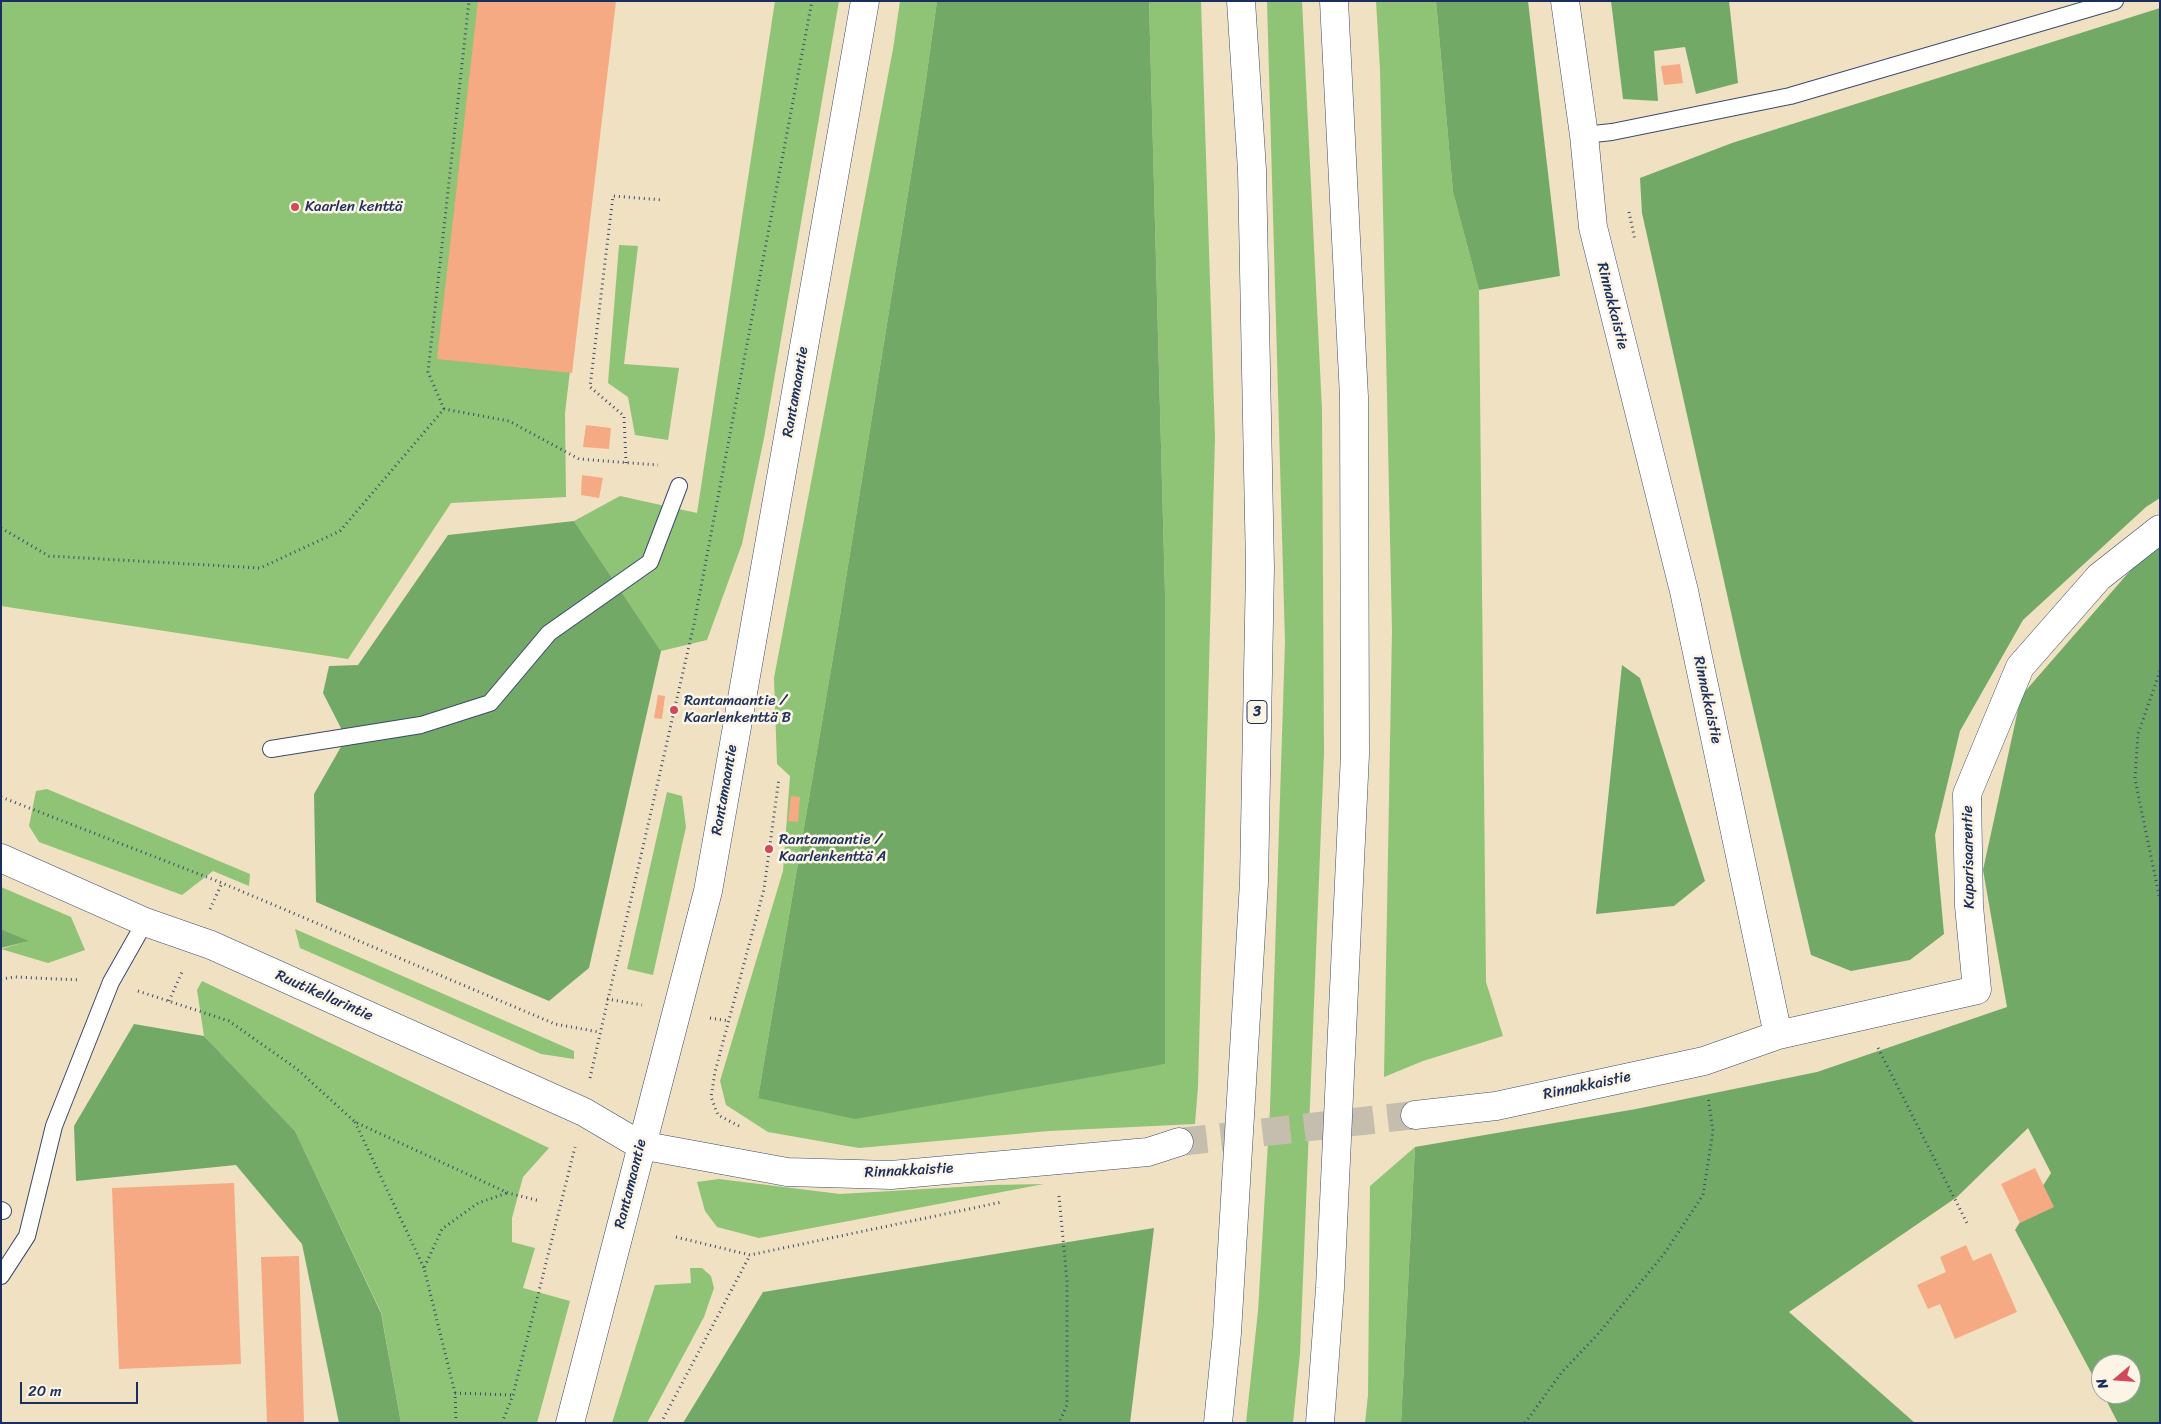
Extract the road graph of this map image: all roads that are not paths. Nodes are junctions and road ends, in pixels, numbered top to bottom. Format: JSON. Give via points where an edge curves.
{"nodes":[{"id":1,"x":865,"y":1,"type":"edge"},
{"id":2,"x":1241,"y":1,"type":"edge"},
{"id":3,"x":1334,"y":1,"type":"edge"},
{"id":4,"x":1565,"y":1,"type":"edge"},
{"id":5,"x":2115,"y":1,"type":"edge"},
{"id":6,"x":1584,"y":135,"type":"junction"},
{"id":7,"x":679,"y":486,"type":"dead end"},
{"id":8,"x":2160,"y":529,"type":"edge"},
{"id":9,"x":271,"y":749,"type":"dead end"},
{"id":10,"x":1,"y":858,"type":"edge"},
{"id":11,"x":146,"y":922,"type":"junction"},
{"id":12,"x":1778,"y":1034,"type":"junction"},
{"id":13,"x":1415,"y":1115,"type":"tunnel mouth"},
{"id":14,"x":1178,"y":1142,"type":"tunnel mouth"},
{"id":15,"x":640,"y":1145,"type":"junction"},
{"id":16,"x":1,"y":1276,"type":"edge"},
{"id":17,"x":570,"y":1423,"type":"edge"},
{"id":18,"x":1218,"y":1423,"type":"edge"},
{"id":19,"x":1320,"y":1423,"type":"edge"}],
"edges":[{"from":1,"to":15,"type":"main road","name":"Rantamaantie","via":[[708,891]]},
{"from":2,"to":18,"type":"main road","number":"3","via":[[1252,170],[1260,578],[1254,882],[1227,1333]]},
{"from":3,"to":19,"type":"main road","via":[[1354,397],[1355,754],[1330,1288]]},
{"from":4,"to":6,"type":"main road","name":"Rinnakkaistie"},
{"from":5,"to":6,"type":"lane","via":[[1790,96]]},
{"from":6,"to":12,"type":"main road","name":"Rinnakkaistie","via":[[1593,227],[1684,591]]},
{"from":7,"to":9,"type":"lane","via":[[650,562],[550,633],[490,703],[421,725]]},
{"from":8,"to":12,"type":"main road","name":"Kuparisaarentie","via":[[2099,576],[2020,667],[1967,794],[1969,906],[1977,990]]},
{"from":10,"to":11,"type":"main road","name":"Ruutikellarintie"},
{"from":11,"to":15,"type":"main road","name":"Ruutikellarintie","via":[[211,945],[584,1112]]},
{"from":11,"to":16,"type":"lane","via":[[111,982],[54,1126],[27,1236]]},
{"from":12,"to":13,"type":"main road","name":"Rinnakkaistie","via":[[1704,1061],[1496,1106]]},
{"from":14,"to":15,"type":"main road","name":"Rinnakkaistie","via":[[1148,1152],[891,1175],[787,1172]]},
{"from":15,"to":17,"type":"main road","name":"Rantamaantie"}]}
